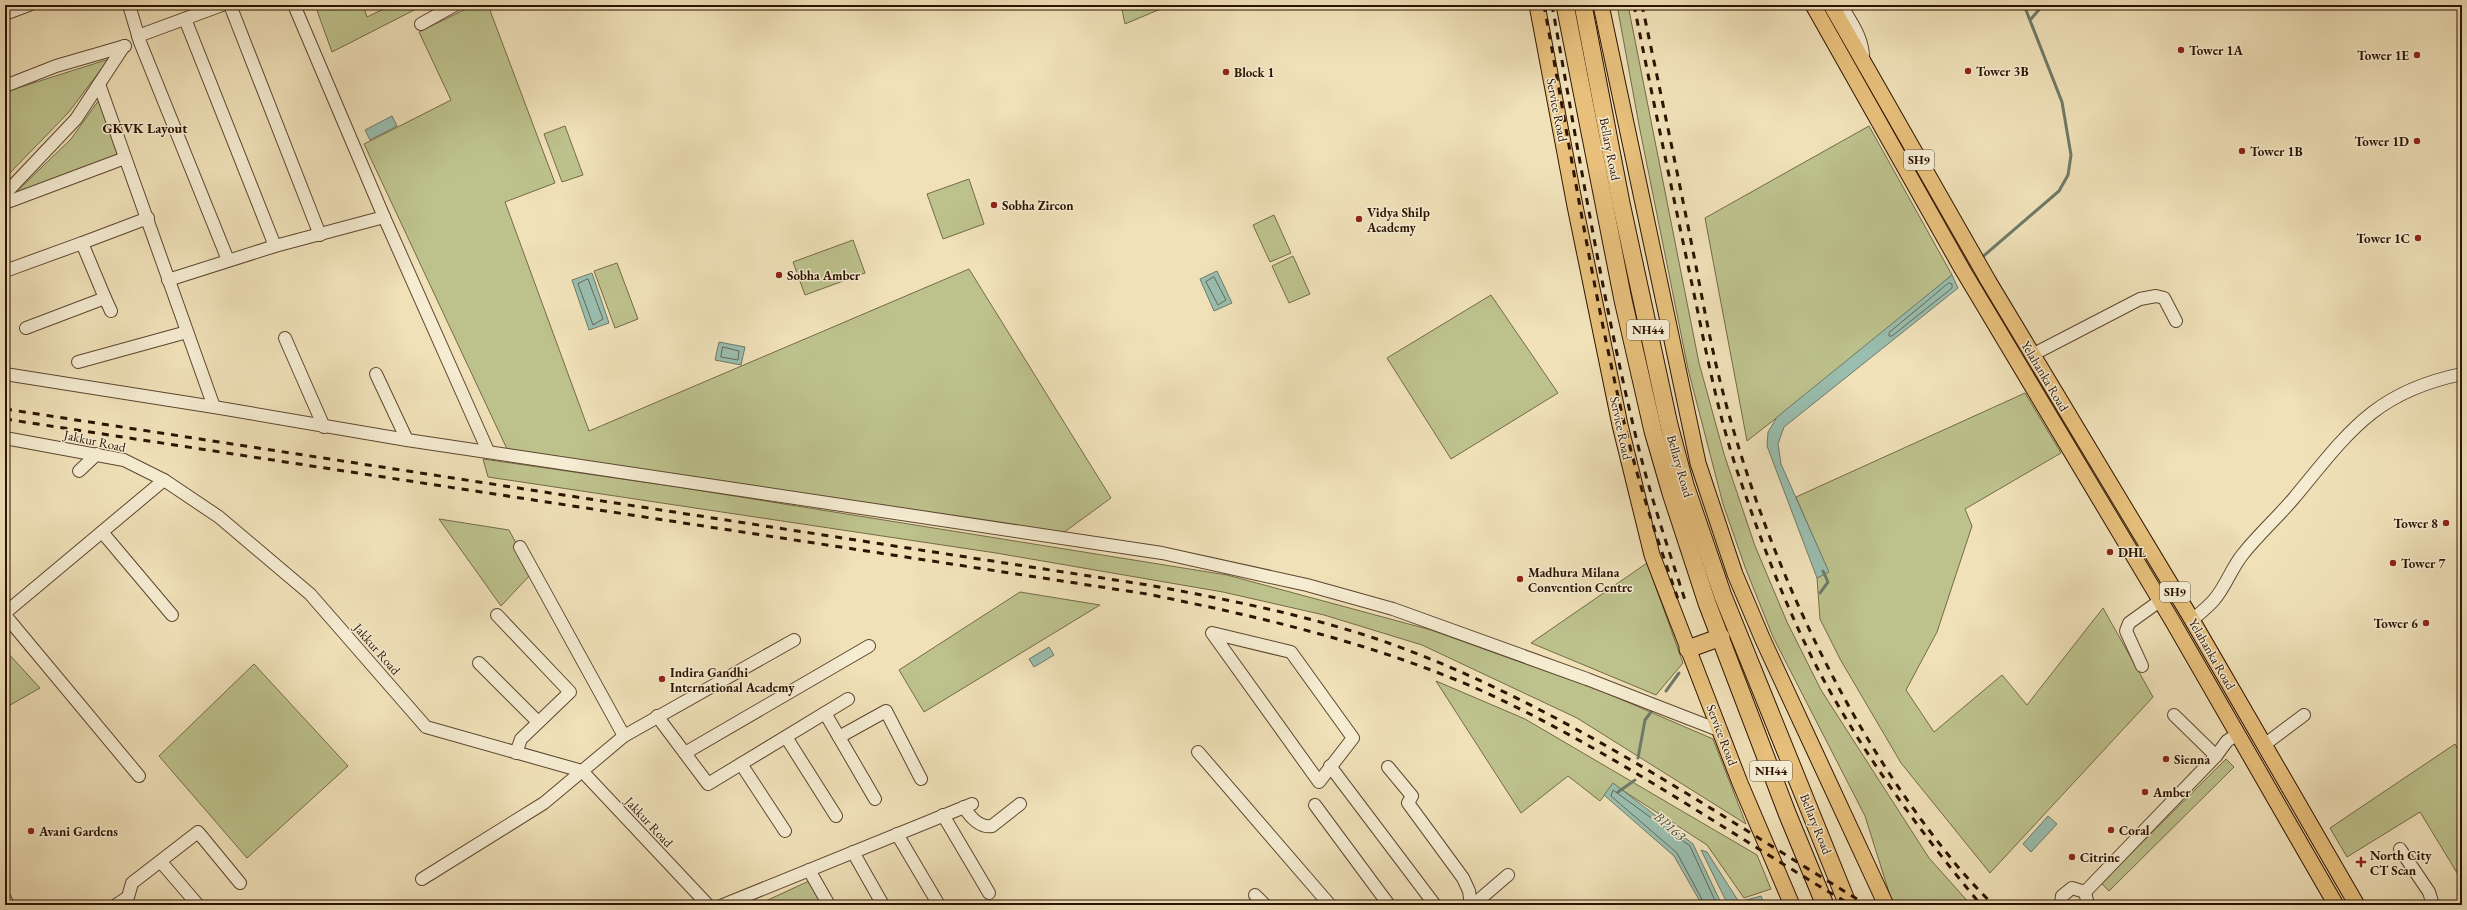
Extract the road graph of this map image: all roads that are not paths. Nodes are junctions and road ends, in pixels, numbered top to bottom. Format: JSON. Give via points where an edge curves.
{"nodes":[{"id":1,"x":29,"y":5,"type":"edge"},
{"id":2,"x":129,"y":5,"type":"edge"},
{"id":3,"x":222,"y":5,"type":"edge"},
{"id":4,"x":230,"y":5,"type":"edge"},
{"id":5,"x":294,"y":5,"type":"edge"},
{"id":6,"x":455,"y":5,"type":"edge"},
{"id":7,"x":1537,"y":5,"type":"edge"},
{"id":8,"x":1565,"y":5,"type":"edge"},
{"id":9,"x":1583,"y":5,"type":"edge"},
{"id":10,"x":1601,"y":5,"type":"edge"},
{"id":11,"x":1806,"y":5,"type":"edge"},
{"id":12,"x":1813,"y":5,"type":"edge"},
{"id":13,"x":1831,"y":5,"type":"edge"},
{"id":14,"x":1841,"y":5,"type":"edge"},
{"id":15,"x":5,"y":14,"type":"edge"},
{"id":16,"x":185,"y":19,"type":"junction"},
{"id":17,"x":421,"y":24,"type":"dead end"},
{"id":18,"x":139,"y":39,"type":"junction"},
{"id":19,"x":124,"y":46,"type":"junction"},
{"id":20,"x":1863,"y":61,"type":"junction"},
{"id":21,"x":99,"y":84,"type":"junction"},
{"id":22,"x":1858,"y":84,"type":"junction"},
{"id":23,"x":5,"y":86,"type":"edge"},
{"id":24,"x":125,"y":158,"type":"junction"},
{"id":25,"x":5,"y":194,"type":"edge"},
{"id":26,"x":5,"y":203,"type":"edge"},
{"id":27,"x":148,"y":218,"type":"junction"},
{"id":28,"x":384,"y":218,"type":"junction"},
{"id":29,"x":1960,"y":231,"type":"junction"},
{"id":30,"x":320,"y":235,"type":"junction"},
{"id":31,"x":1946,"y":239,"type":"junction"},
{"id":32,"x":82,"y":243,"type":"junction"},
{"id":33,"x":275,"y":246,"type":"junction"},
{"id":34,"x":228,"y":260,"type":"junction"},
{"id":35,"x":5,"y":271,"type":"edge"},
{"id":36,"x":168,"y":280,"type":"junction"},
{"id":37,"x":105,"y":298,"type":"junction"},
{"id":38,"x":111,"y":311,"type":"dead end"},
{"id":39,"x":2008,"y":314,"type":"junction"},
{"id":40,"x":2176,"y":321,"type":"dead end"},
{"id":41,"x":1993,"y":322,"type":"junction"},
{"id":42,"x":26,"y":328,"type":"dead end"},
{"id":43,"x":187,"y":332,"type":"junction"},
{"id":44,"x":285,"y":338,"type":"dead end"},
{"id":45,"x":2032,"y":355,"type":"junction"},
{"id":46,"x":78,"y":362,"type":"dead end"},
{"id":47,"x":5,"y":374,"type":"edge"},
{"id":48,"x":376,"y":374,"type":"dead end"},
{"id":49,"x":2462,"y":374,"type":"edge"},
{"id":50,"x":214,"y":407,"type":"junction"},
{"id":51,"x":324,"y":426,"type":"junction"},
{"id":52,"x":5,"y":438,"type":"edge"},
{"id":53,"x":407,"y":440,"type":"junction"},
{"id":54,"x":488,"y":451,"type":"junction"},
{"id":55,"x":97,"y":454,"type":"junction"},
{"id":56,"x":78,"y":471,"type":"dead end"},
{"id":57,"x":164,"y":480,"type":"junction"},
{"id":58,"x":102,"y":532,"type":"junction"},
{"id":59,"x":520,"y":547,"type":"dead end"},
{"id":60,"x":2161,"y":600,"type":"junction"},
{"id":61,"x":5,"y":614,"type":"edge"},
{"id":62,"x":172,"y":615,"type":"dead end"},
{"id":63,"x":497,"y":615,"type":"dead end"},
{"id":64,"x":2192,"y":620,"type":"junction"},
{"id":65,"x":1721,"y":637,"type":"junction"},
{"id":66,"x":794,"y":640,"type":"dead end"},
{"id":67,"x":869,"y":646,"type":"dead end"},
{"id":68,"x":1688,"y":649,"type":"junction"},
{"id":69,"x":479,"y":663,"type":"dead end"},
{"id":70,"x":2142,"y":666,"type":"dead end"},
{"id":71,"x":848,"y":699,"type":"dead end"},
{"id":72,"x":825,"y":713,"type":"junction"},
{"id":73,"x":2174,"y":715,"type":"dead end"},
{"id":74,"x":658,"y":716,"type":"junction"},
{"id":75,"x":2304,"y":716,"type":"dead end"},
{"id":76,"x":538,"y":722,"type":"junction"},
{"id":77,"x":1721,"y":731,"type":"junction"},
{"id":78,"x":624,"y":736,"type":"junction"},
{"id":79,"x":786,"y":736,"type":"junction"},
{"id":80,"x":839,"y":737,"type":"junction"},
{"id":81,"x":2240,"y":738,"type":"junction"},
{"id":82,"x":2264,"y":745,"type":"junction"},
{"id":83,"x":1198,"y":752,"type":"dead end"},
{"id":84,"x":516,"y":753,"type":"junction"},
{"id":85,"x":685,"y":753,"type":"junction"},
{"id":86,"x":2216,"y":756,"type":"junction"},
{"id":87,"x":741,"y":764,"type":"junction"},
{"id":88,"x":1330,"y":766,"type":"junction"},
{"id":89,"x":1388,"y":767,"type":"dead end"},
{"id":90,"x":582,"y":771,"type":"junction"},
{"id":91,"x":139,"y":776,"type":"dead end"},
{"id":92,"x":921,"y":779,"type":"dead end"},
{"id":93,"x":875,"y":798,"type":"dead end"},
{"id":94,"x":1020,"y":804,"type":"dead end"},
{"id":95,"x":1315,"y":805,"type":"dead end"},
{"id":96,"x":943,"y":815,"type":"junction"},
{"id":97,"x":836,"y":816,"type":"dead end"},
{"id":98,"x":785,"y":831,"type":"dead end"},
{"id":99,"x":897,"y":834,"type":"junction"},
{"id":100,"x":2400,"y":849,"type":"dead end"},
{"id":101,"x":853,"y":852,"type":"junction"},
{"id":102,"x":161,"y":862,"type":"junction"},
{"id":103,"x":809,"y":870,"type":"junction"},
{"id":104,"x":1508,"y":875,"type":"dead end"},
{"id":105,"x":422,"y":879,"type":"dead end"},
{"id":106,"x":240,"y":882,"type":"dead end"},
{"id":107,"x":2085,"y":892,"type":"junction"},
{"id":108,"x":989,"y":893,"type":"dead end"},
{"id":109,"x":1255,"y":894,"type":"dead end"},
{"id":110,"x":5,"y":899,"type":"edge"},
{"id":111,"x":131,"y":901,"type":"edge"},
{"id":112,"x":8,"y":905,"type":"edge"},
{"id":113,"x":116,"y":905,"type":"edge"},
{"id":114,"x":198,"y":905,"type":"edge"},
{"id":115,"x":708,"y":905,"type":"edge"},
{"id":116,"x":723,"y":905,"type":"edge"},
{"id":117,"x":829,"y":905,"type":"edge"},
{"id":118,"x":883,"y":905,"type":"edge"},
{"id":119,"x":939,"y":905,"type":"edge"},
{"id":120,"x":1265,"y":905,"type":"edge"},
{"id":121,"x":1330,"y":905,"type":"edge"},
{"id":122,"x":1389,"y":905,"type":"edge"},
{"id":123,"x":1435,"y":905,"type":"edge"},
{"id":124,"x":1472,"y":905,"type":"edge"},
{"id":125,"x":1792,"y":905,"type":"edge"},
{"id":126,"x":1825,"y":905,"type":"edge"},
{"id":127,"x":1848,"y":905,"type":"edge"},
{"id":128,"x":1886,"y":905,"type":"edge"},
{"id":129,"x":2061,"y":905,"type":"edge"},
{"id":130,"x":2088,"y":905,"type":"edge"},
{"id":131,"x":2336,"y":905,"type":"edge"},
{"id":132,"x":2357,"y":905,"type":"edge"},
{"id":133,"x":2433,"y":905,"type":"edge"}],
"edges":[{"from":1,"to":15,"type":"street"},
{"from":2,"to":18,"type":"street"},
{"from":3,"to":16,"type":"street"},
{"from":4,"to":30,"type":"street"},
{"from":5,"to":28,"type":"street"},
{"from":6,"to":17,"type":"street"},
{"from":7,"to":68,"type":"main road","name":"Service Road","via":[[1580,234],[1640,510],[1652,555]]},
{"from":8,"to":65,"type":"highway","name":"Bellary Road","number":"NH44","via":[[1609,234],[1653,431],[1684,535]]},
{"from":9,"to":127,"type":"highway","name":"Bellary Road","number":"NH44","via":[[1621,203],[1669,425],[1685,485],[1744,647]]},
{"from":10,"to":128,"type":"main road","via":[[1681,389],[1706,490],[1735,574],[1763,640]]},
{"from":11,"to":22,"type":"street","via":[[1845,74]]},
{"from":12,"to":22,"type":"main road","number":"SH9"},
{"from":13,"to":20,"type":"main road","number":"SH9"},
{"from":14,"to":20,"type":"street","via":[[1861,40],[1864,50]]},
{"from":16,"to":18,"type":"street"},
{"from":16,"to":33,"type":"street"},
{"from":18,"to":19,"type":"street"},
{"from":18,"to":34,"type":"street"},
{"from":19,"to":21,"type":"street"},
{"from":19,"to":23,"type":"street","via":[[56,66]]},
{"from":20,"to":29,"type":"main road","number":"SH9"},
{"from":21,"to":24,"type":"street"},
{"from":21,"to":25,"type":"street","via":[[60,138]]},
{"from":22,"to":31,"type":"main road","number":"SH9"},
{"from":24,"to":26,"type":"street"},
{"from":24,"to":27,"type":"street"},
{"from":27,"to":32,"type":"street"},
{"from":27,"to":36,"type":"street"},
{"from":28,"to":30,"type":"street"},
{"from":28,"to":54,"type":"street"},
{"from":29,"to":31,"type":"main road"},
{"from":29,"to":39,"type":"main road","name":"Yelahanka Road","number":"SH9"},
{"from":30,"to":33,"type":"street"},
{"from":31,"to":41,"type":"main road","name":"Yelahanka Road","number":"SH9"},
{"from":32,"to":35,"type":"street"},
{"from":32,"to":37,"type":"street"},
{"from":33,"to":34,"type":"street"},
{"from":34,"to":36,"type":"street"},
{"from":36,"to":43,"type":"street"},
{"from":37,"to":38,"type":"street"},
{"from":37,"to":42,"type":"street"},
{"from":39,"to":41,"type":"main road"},
{"from":39,"to":45,"type":"main road","name":"Yelahanka Road","number":"SH9"},
{"from":40,"to":45,"type":"street","via":[[2164,298],[2156,296],[2140,299]]},
{"from":41,"to":60,"type":"main road","name":"Yelahanka Road","number":"SH9"},
{"from":43,"to":46,"type":"street"},
{"from":43,"to":50,"type":"street"},
{"from":44,"to":51,"type":"street"},
{"from":45,"to":64,"type":"main road","name":"Yelahanka Road","number":"SH9"},
{"from":47,"to":50,"type":"street"},
{"from":48,"to":53,"type":"street"},
{"from":49,"to":64,"type":"street","via":[[2423,384],[2395,396],[2359,423],[2269,527],[2242,554],[2215,599]]},
{"from":50,"to":51,"type":"street"},
{"from":51,"to":53,"type":"street"},
{"from":52,"to":55,"type":"street","name":"Jakkur Road"},
{"from":53,"to":54,"type":"street"},
{"from":54,"to":77,"type":"street","via":[[1162,553],[1235,568],[1393,609],[1587,679]]},
{"from":55,"to":56,"type":"street"},
{"from":55,"to":57,"type":"street","name":"Jakkur Road","via":[[124,460]]},
{"from":57,"to":58,"type":"street"},
{"from":57,"to":84,"type":"street","name":"Jakkur Road","via":[[219,518],[310,594],[426,727]]},
{"from":58,"to":61,"type":"street"},
{"from":58,"to":62,"type":"street"},
{"from":59,"to":78,"type":"street"},
{"from":60,"to":70,"type":"street","via":[[2129,623],[2126,630]]},
{"from":60,"to":81,"type":"main road","name":"Yelahanka Road","number":"SH9"},
{"from":61,"to":91,"type":"street"},
{"from":63,"to":76,"type":"street","via":[[570,692]]},
{"from":64,"to":82,"type":"main road","name":"Yelahanka Road","number":"SH9"},
{"from":65,"to":68,"type":"highway"},
{"from":65,"to":126,"type":"highway","name":"Bellary Road","number":"NH44","via":[[1787,813]]},
{"from":66,"to":74,"type":"street"},
{"from":67,"to":85,"type":"street"},
{"from":68,"to":77,"type":"main road","name":"Service Road"},
{"from":69,"to":76,"type":"street"},
{"from":71,"to":72,"type":"street"},
{"from":72,"to":79,"type":"street"},
{"from":72,"to":80,"type":"street"},
{"from":73,"to":86,"type":"street"},
{"from":74,"to":78,"type":"street"},
{"from":74,"to":85,"type":"street"},
{"from":75,"to":82,"type":"street"},
{"from":76,"to":84,"type":"street","via":[[521,739]]},
{"from":77,"to":125,"type":"main road","name":"Service Road"},
{"from":78,"to":90,"type":"street"},
{"from":79,"to":87,"type":"street"},
{"from":79,"to":97,"type":"street"},
{"from":80,"to":92,"type":"street","via":[[886,711]]},
{"from":80,"to":93,"type":"street"},
{"from":81,"to":86,"type":"street"},
{"from":81,"to":131,"type":"main road","name":"Yelahanka Road","number":"SH9"},
{"from":82,"to":132,"type":"main road","name":"Yelahanka Road","number":"SH9"},
{"from":83,"to":121,"type":"street"},
{"from":84,"to":90,"type":"street","name":"Jakkur Road"},
{"from":85,"to":87,"type":"street","via":[[708,784]]},
{"from":86,"to":107,"type":"street"},
{"from":87,"to":98,"type":"street"},
{"from":88,"to":88,"type":"street","via":[[1319,782],[1212,633],[1291,652],[1353,738]]},
{"from":88,"to":123,"type":"street"},
{"from":89,"to":124,"type":"street","via":[[1412,796],[1408,803],[1463,878]]},
{"from":90,"to":105,"type":"street","via":[[544,804]]},
{"from":90,"to":115,"type":"street","name":"Jakkur Road"},
{"from":94,"to":96,"type":"street","via":[[988,827],[970,817],[968,805]]},
{"from":95,"to":122,"type":"street"},
{"from":96,"to":99,"type":"street"},
{"from":96,"to":108,"type":"street"},
{"from":99,"to":101,"type":"street"},
{"from":99,"to":119,"type":"street"},
{"from":100,"to":133,"type":"street","via":[[2429,892]]},
{"from":101,"to":103,"type":"street"},
{"from":101,"to":118,"type":"street"},
{"from":102,"to":106,"type":"street","via":[[198,832]]},
{"from":102,"to":111,"type":"street","via":[[132,883]]},
{"from":102,"to":114,"type":"street"},
{"from":103,"to":116,"type":"street"},
{"from":103,"to":117,"type":"street"},
{"from":104,"to":124,"type":"street"},
{"from":107,"to":129,"type":"street","via":[[2077,888],[2068,889],[2062,896]]},
{"from":107,"to":130,"type":"street"},
{"from":109,"to":120,"type":"street"},
{"from":110,"to":112,"type":"street"},
{"from":111,"to":113,"type":"street"}]}
